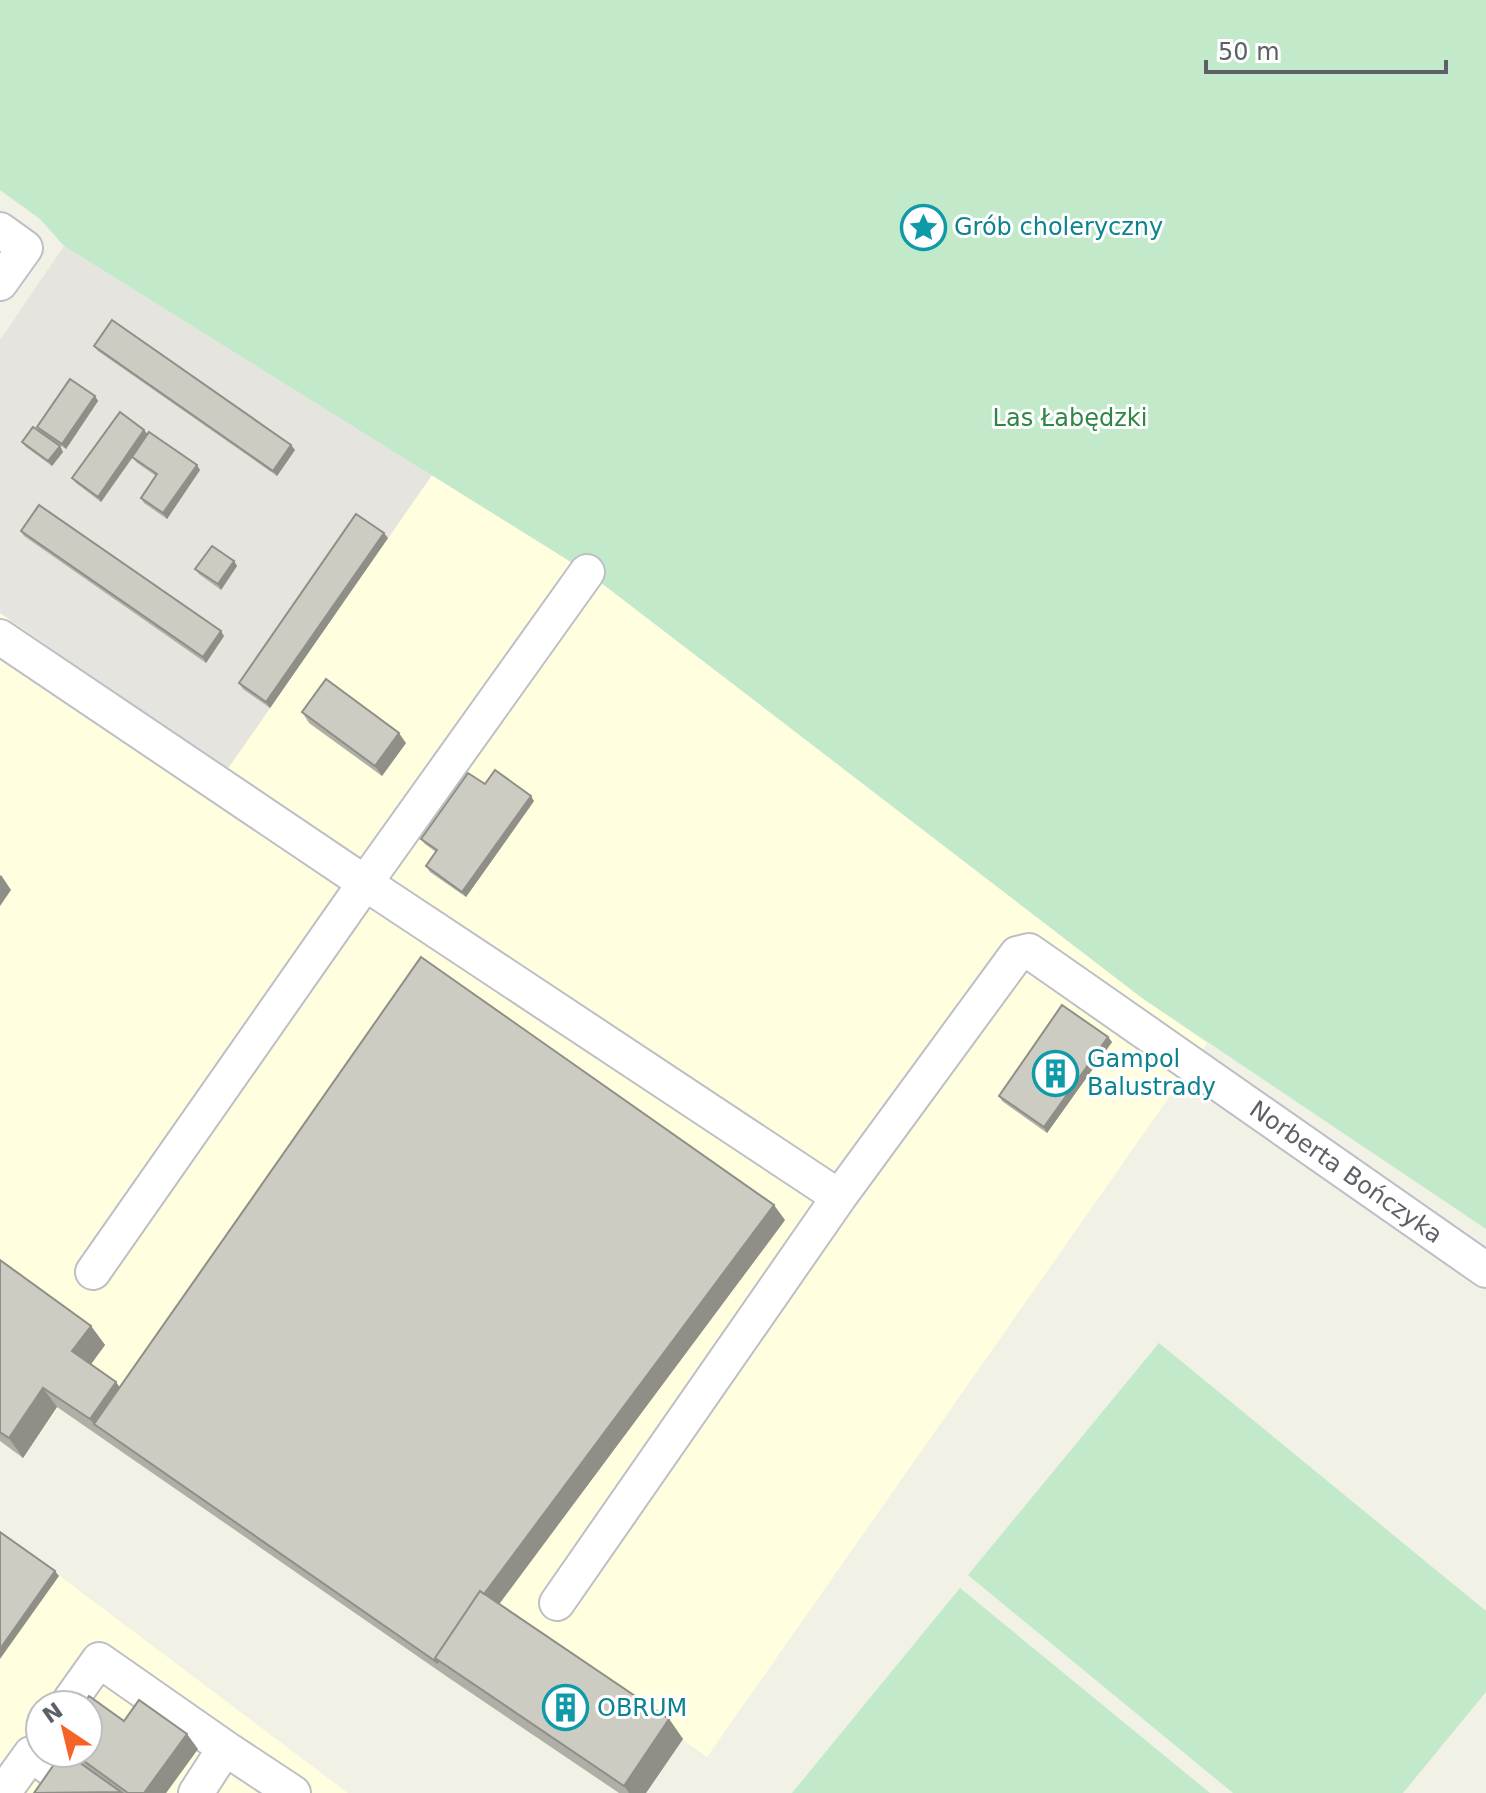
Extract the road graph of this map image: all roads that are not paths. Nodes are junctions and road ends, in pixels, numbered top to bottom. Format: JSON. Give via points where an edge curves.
{"nodes":[{"id":1,"x":13,"y":239,"type":"edge"},
{"id":2,"x":0,"y":283,"type":"edge"},
{"id":3,"x":587,"y":572,"type":"dead end"},
{"id":4,"x":0,"y":637,"type":"edge"},
{"id":5,"x":365,"y":883,"type":"junction"},
{"id":6,"x":839,"y":1197,"type":"junction"},
{"id":7,"x":1486,"y":1270,"type":"edge"},
{"id":8,"x":93,"y":1272,"type":"dead end"},
{"id":9,"x":557,"y":1603,"type":"dead end"},
{"id":10,"x":78,"y":1689,"type":"edge"},
{"id":11,"x":225,"y":1748,"type":"junction"},
{"id":12,"x":24,"y":1764,"type":"edge"},
{"id":13,"x":58,"y":1769,"type":"edge"},
{"id":14,"x":3,"y":1793,"type":"edge"},
{"id":15,"x":84,"y":1793,"type":"edge"},
{"id":16,"x":196,"y":1793,"type":"edge"},
{"id":17,"x":293,"y":1793,"type":"edge"}],
"edges":[{"from":1,"to":2,"type":"street"},
{"from":3,"to":5,"type":"street"},
{"from":4,"to":5,"type":"street"},
{"from":5,"to":6,"type":"street"},
{"from":5,"to":8,"type":"street"},
{"from":6,"to":7,"type":"street","name":"Norberta Bończyka","via":[[1017,954],[1029,951]]},
{"from":6,"to":9,"type":"street","name":"Norberta Bończyka"},
{"from":10,"to":11,"type":"street","via":[[99,1660]]},
{"from":11,"to":16,"type":"street"},
{"from":11,"to":17,"type":"street"},
{"from":12,"to":14,"type":"street"},
{"from":13,"to":15,"type":"street"}]}
